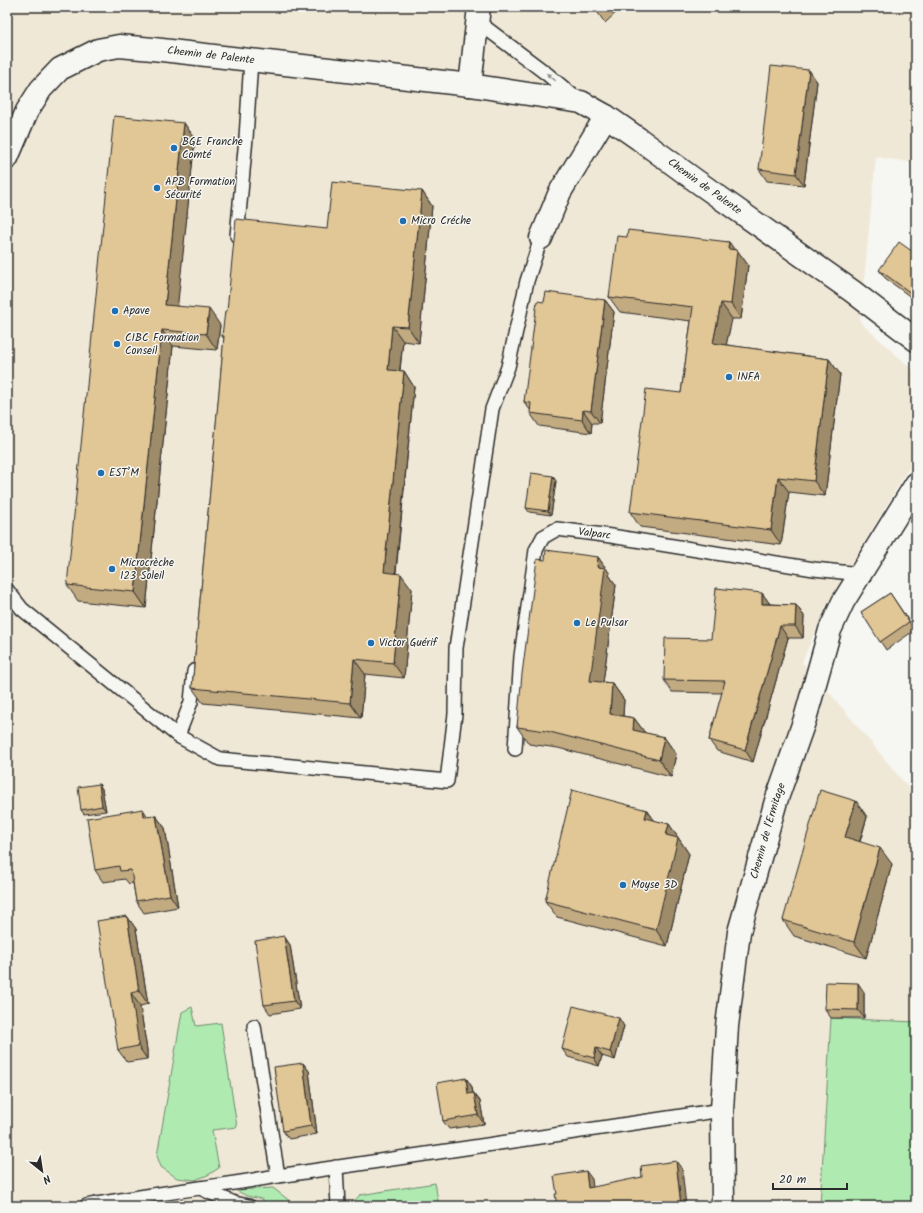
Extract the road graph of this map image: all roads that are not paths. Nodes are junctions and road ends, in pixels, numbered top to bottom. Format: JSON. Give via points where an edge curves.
{"nodes":[{"id":1,"x":479,"y":14,"type":"edge"},
{"id":2,"x":251,"y":60,"type":"junction"},
{"id":3,"x":470,"y":85,"type":"junction"},
{"id":4,"x":581,"y":102,"type":"junction"},
{"id":5,"x":606,"y":116,"type":"junction"},
{"id":6,"x":7,"y":158,"type":"edge"},
{"id":7,"x":541,"y":238,"type":"joint"},
{"id":8,"x":236,"y":249,"type":"edge"},
{"id":9,"x":916,"y":340,"type":"edge"},
{"id":10,"x":916,"y":484,"type":"edge"},
{"id":11,"x":860,"y":574,"type":"junction"},
{"id":12,"x":7,"y":590,"type":"edge"},
{"id":13,"x":196,"y":655,"type":"edge"},
{"id":14,"x":178,"y":736,"type":"junction"},
{"id":15,"x":515,"y":749,"type":"dead end"},
{"id":16,"x":254,"y":1026,"type":"dead end"},
{"id":17,"x":722,"y":1110,"type":"junction"},
{"id":18,"x":336,"y":1167,"type":"junction"},
{"id":19,"x":278,"y":1176,"type":"junction"},
{"id":20,"x":199,"y":1188,"type":"junction"},
{"id":21,"x":86,"y":1206,"type":"edge"},
{"id":22,"x":249,"y":1206,"type":"edge"},
{"id":23,"x":338,"y":1206,"type":"edge"},
{"id":24,"x":723,"y":1206,"type":"edge"}],
"edges":[{"from":1,"to":3,"type":"street"},
{"from":4,"to":1,"type":"lane","one_way":true},
{"from":2,"to":3,"type":"street","name":"Chemin de Palente"},
{"from":2,"to":6,"type":"street","name":"Chemin de Palente","via":[[119,46],[98,50],[60,69],[41,89],[27,111]]},
{"from":2,"to":8,"type":"lane"},
{"from":3,"to":4,"type":"street","name":"Chemin de Palente"},
{"from":4,"to":5,"type":"street","name":"Chemin de Palente"},
{"from":5,"to":7,"type":"street","via":[[560,192]]},
{"from":5,"to":9,"type":"street","name":"Chemin de Palente","via":[[852,291]]},
{"from":7,"to":14,"type":"lane","via":[[508,367],[492,409],[456,648],[455,714],[447,781],[220,759]]},
{"from":10,"to":11,"type":"street","name":"Chemin de l'Ermitage"},
{"from":11,"to":15,"type":"lane","name":"Valparc","via":[[557,528],[543,536],[536,550],[521,656]]},
{"from":11,"to":17,"type":"street","name":"Chemin de l'Ermitage","via":[[830,630],[805,718],[776,801],[739,932],[727,1026]]},
{"from":12,"to":14,"type":"lane","via":[[22,609]]},
{"from":13,"to":14,"type":"lane","via":[[191,702]]},
{"from":16,"to":19,"type":"lane"},
{"from":17,"to":18,"type":"lane"},
{"from":17,"to":24,"type":"street","name":"Chemin de l'Ermitage"},
{"from":18,"to":19,"type":"lane"},
{"from":18,"to":23,"type":"lane"},
{"from":19,"to":20,"type":"lane"},
{"from":20,"to":21,"type":"lane"},
{"from":20,"to":22,"type":"lane","via":[[234,1203]]}]}
